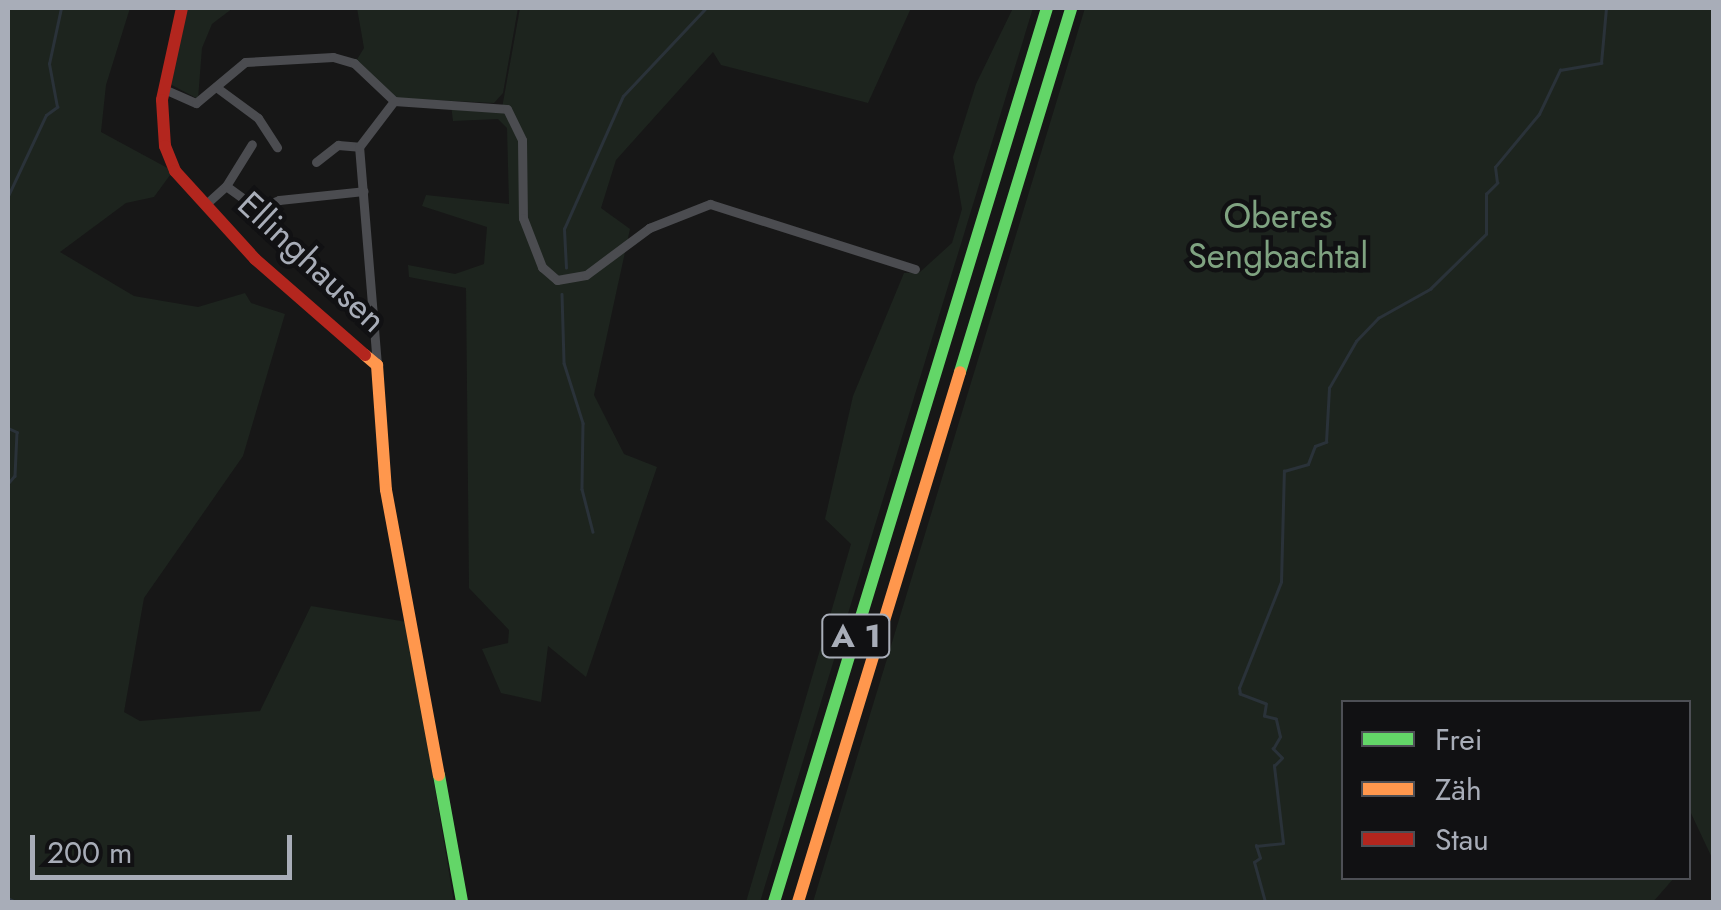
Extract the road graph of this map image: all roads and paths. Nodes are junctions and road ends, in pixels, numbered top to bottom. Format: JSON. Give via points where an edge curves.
{"nodes":[{"id":1,"x":182,"y":8,"type":"edge"},
{"id":2,"x":1047,"y":8,"type":"edge"},
{"id":3,"x":1071,"y":8,"type":"edge"},
{"id":4,"x":216,"y":87,"type":"junction"},
{"id":5,"x":164,"y":89,"type":"junction"},
{"id":6,"x":394,"y":102,"type":"junction"},
{"id":7,"x":252,"y":144,"type":"dead end"},
{"id":8,"x":276,"y":147,"type":"dead end"},
{"id":9,"x":359,"y":147,"type":"junction"},
{"id":10,"x":316,"y":162,"type":"dead end"},
{"id":11,"x":226,"y":186,"type":"junction"},
{"id":12,"x":364,"y":191,"type":"junction"},
{"id":13,"x":206,"y":204,"type":"junction"},
{"id":14,"x":915,"y":269,"type":"dead end"},
{"id":15,"x":377,"y":365,"type":"junction"},
{"id":16,"x":462,"y":902,"type":"edge"},
{"id":17,"x":774,"y":902,"type":"edge"},
{"id":18,"x":798,"y":902,"type":"edge"}],
"edges":[{"from":1,"to":5,"type":"main road"},
{"from":2,"to":17,"type":"main road","number":"A 1"},
{"from":3,"to":18,"type":"main road","number":"A 1"},
{"from":4,"to":5,"type":"street","via":[[196,103]]},
{"from":4,"to":6,"type":"street","via":[[251,60],[333,57],[354,63]]},
{"from":4,"to":8,"type":"street","name":"Ellinghausen","via":[[258,118]]},
{"from":5,"to":13,"type":"main road","name":"Ellinghausen","via":[[162,131],[175,171]]},
{"from":6,"to":9,"type":"street"},
{"from":6,"to":14,"type":"street","via":[[494,105],[513,115],[522,140],[523,218],[547,274],[578,278],[648,228],[710,204]]},
{"from":7,"to":11,"type":"street","name":"Ellinghausen"},
{"from":9,"to":10,"type":"street","via":[[338,146]]},
{"from":9,"to":12,"type":"street","name":"Ellinghausen"},
{"from":11,"to":12,"type":"street","name":"Ellinghausen","via":[[258,208]]},
{"from":11,"to":13,"type":"street","name":"Ellinghausen"},
{"from":12,"to":15,"type":"street","name":"Ellinghausen"},
{"from":13,"to":15,"type":"main road","name":"Ellinghausen","via":[[255,259]]},
{"from":15,"to":16,"type":"main road","name":"Ellinghausen","via":[[382,455]]}]}
